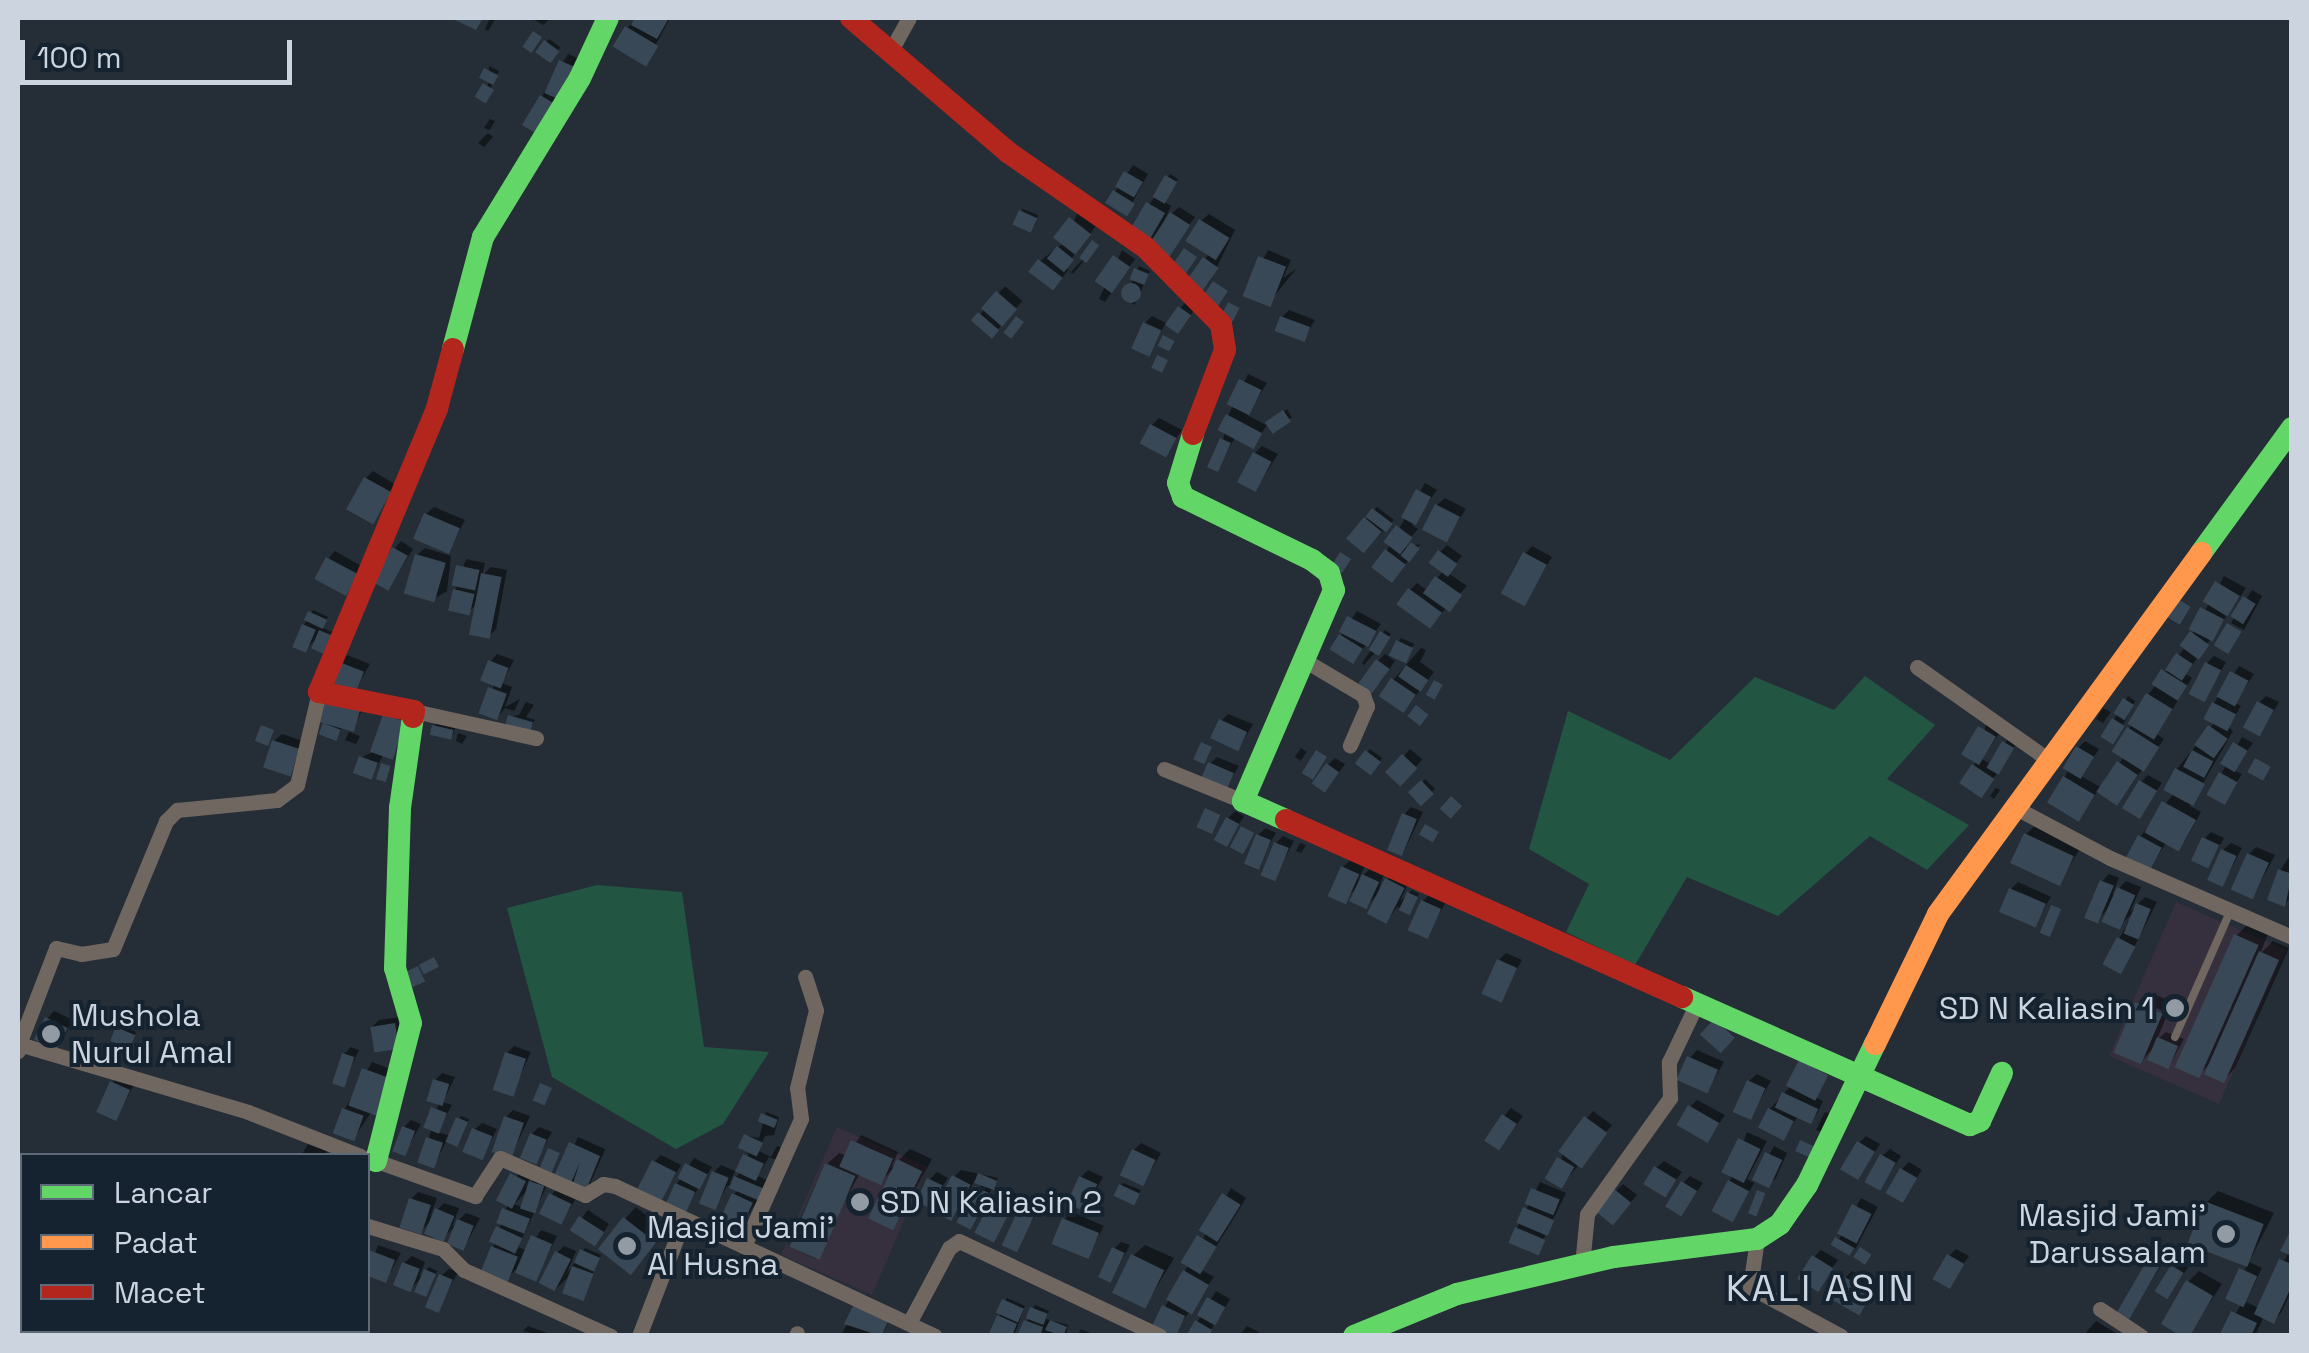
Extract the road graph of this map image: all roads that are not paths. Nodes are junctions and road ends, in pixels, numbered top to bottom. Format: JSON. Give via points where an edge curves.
{"nodes":[{"id":1,"x":608,"y":18,"type":"edge"},
{"id":2,"x":851,"y":18,"type":"edge"},
{"id":3,"x":909,"y":18,"type":"edge"},
{"id":4,"x":890,"y":52,"type":"junction"},
{"id":5,"x":2292,"y":428,"type":"edge"},
{"id":6,"x":1304,"y":660,"type":"junction"},
{"id":7,"x":1917,"y":668,"type":"dead end"},
{"id":8,"x":319,"y":692,"type":"junction"},
{"id":9,"x":414,"y":711,"type":"junction"},
{"id":10,"x":536,"y":738,"type":"dead end"},
{"id":11,"x":1350,"y":745,"type":"dead end"},
{"id":12,"x":2046,"y":758,"type":"junction"},
{"id":13,"x":1164,"y":769,"type":"dead end"},
{"id":14,"x":1244,"y":801,"type":"junction"},
{"id":15,"x":2014,"y":807,"type":"junction"},
{"id":16,"x":2230,"y":912,"type":"junction"},
{"id":17,"x":2292,"y":937,"type":"edge"},
{"id":18,"x":806,"y":976,"type":"dead end"},
{"id":19,"x":1698,"y":1001,"type":"junction"},
{"id":20,"x":2174,"y":1036,"type":"dead end"},
{"id":21,"x":18,"y":1048,"type":"edge"},
{"id":22,"x":1856,"y":1073,"type":"junction"},
{"id":23,"x":2002,"y":1073,"type":"dead end"},
{"id":24,"x":355,"y":1153,"type":"edge"},
{"id":25,"x":370,"y":1153,"type":"edge"},
{"id":26,"x":370,"y":1159,"type":"edge"},
{"id":27,"x":684,"y":1220,"type":"junction"},
{"id":28,"x":370,"y":1227,"type":"edge"},
{"id":29,"x":1757,"y":1239,"type":"junction"},
{"id":30,"x":745,"y":1244,"type":"junction"},
{"id":31,"x":1582,"y":1265,"type":"junction"},
{"id":32,"x":2100,"y":1309,"type":"dead end"},
{"id":33,"x":910,"y":1323,"type":"junction"},
{"id":34,"x":610,"y":1336,"type":"edge"},
{"id":35,"x":639,"y":1336,"type":"edge"},
{"id":36,"x":935,"y":1336,"type":"edge"},
{"id":37,"x":1160,"y":1336,"type":"edge"},
{"id":38,"x":1354,"y":1336,"type":"edge"},
{"id":39,"x":1841,"y":1336,"type":"edge"},
{"id":40,"x":2141,"y":1336,"type":"edge"}],
"edges":[{"from":1,"to":8,"type":"street","via":[[469,270],[459,336],[431,424]]},
{"from":2,"to":4,"type":"street"},
{"from":3,"to":4,"type":"street"},
{"from":4,"to":6,"type":"street","via":[[1010,153],[1146,248],[1220,324],[1221,365],[1178,483],[1183,497],[1329,573],[1334,590]]},
{"from":5,"to":12,"type":"street"},
{"from":6,"to":11,"type":"street","via":[[1363,695],[1367,706]]},
{"from":6,"to":14,"type":"street"},
{"from":7,"to":12,"type":"street"},
{"from":8,"to":9,"type":"street"},
{"from":8,"to":21,"type":"street","via":[[297,785],[277,800],[177,810],[166,821],[113,949],[81,954],[56,948]]},
{"from":9,"to":10,"type":"street"},
{"from":9,"to":25,"type":"street","via":[[400,808],[394,968],[411,1023]]},
{"from":12,"to":15,"type":"street"},
{"from":13,"to":14,"type":"street"},
{"from":14,"to":19,"type":"street"},
{"from":15,"to":16,"type":"street"},
{"from":15,"to":22,"type":"street","via":[[1938,914]]},
{"from":16,"to":17,"type":"street"},
{"from":16,"to":20,"type":"lane"},
{"from":18,"to":30,"type":"street","via":[[816,1010],[797,1088],[802,1120]]},
{"from":19,"to":22,"type":"street"},
{"from":19,"to":31,"type":"street","via":[[1669,1062],[1670,1098],[1587,1214]]},
{"from":21,"to":24,"type":"street","via":[[248,1112]]},
{"from":22,"to":23,"type":"street","via":[[1972,1125]]},
{"from":22,"to":29,"type":"street","via":[[1794,1208]]},
{"from":26,"to":27,"type":"street","via":[[475,1196],[500,1158],[585,1195],[603,1184],[615,1186]]},
{"from":27,"to":30,"type":"street"},
{"from":27,"to":35,"type":"street"},
{"from":28,"to":34,"type":"street","via":[[443,1249],[464,1270]]},
{"from":29,"to":31,"type":"street"},
{"from":29,"to":39,"type":"street","via":[[1750,1287]]},
{"from":30,"to":33,"type":"street"},
{"from":31,"to":38,"type":"street","via":[[1416,1306]]},
{"from":32,"to":40,"type":"street"},
{"from":33,"to":36,"type":"street"},
{"from":33,"to":37,"type":"street","via":[[958,1241]]}]}
